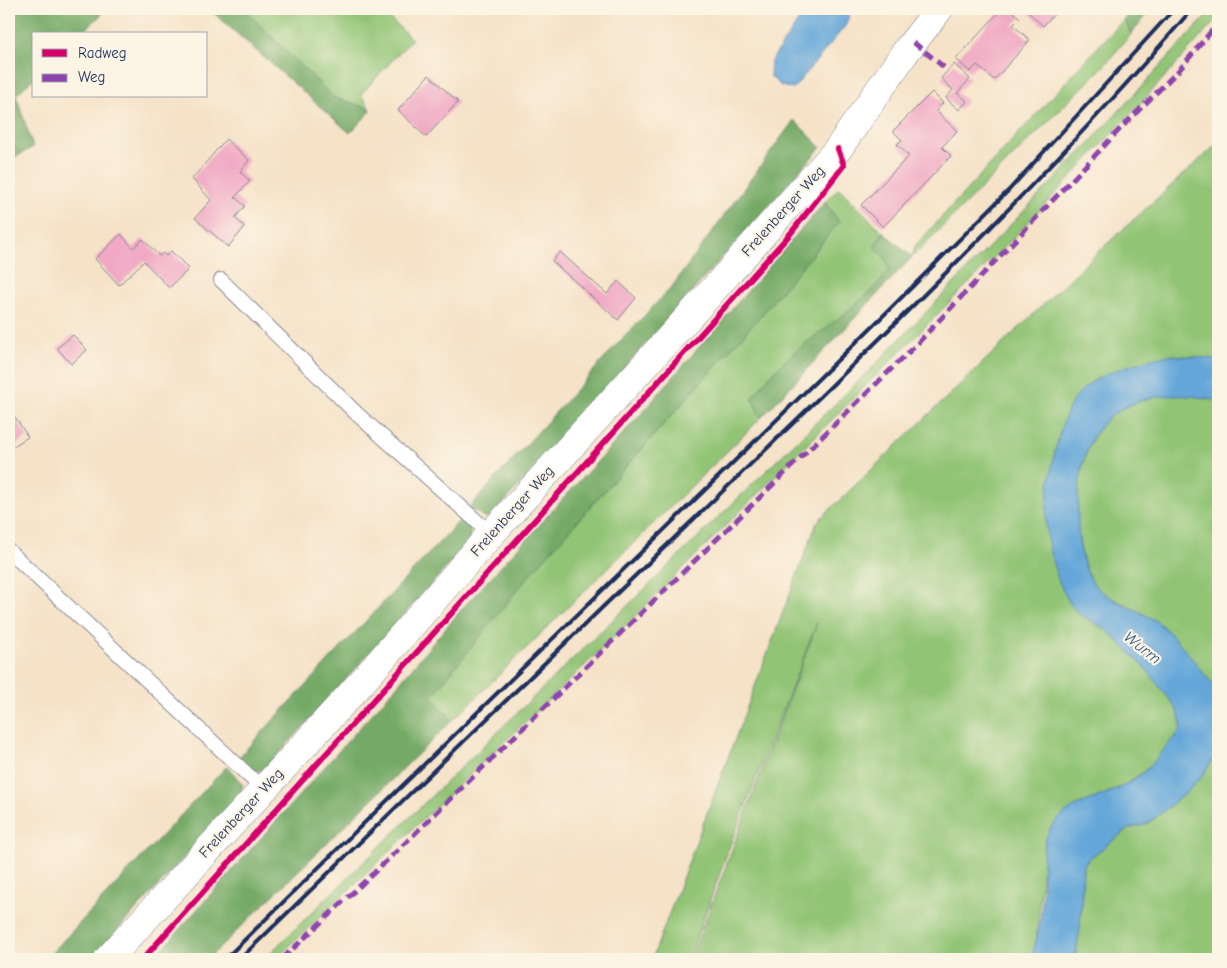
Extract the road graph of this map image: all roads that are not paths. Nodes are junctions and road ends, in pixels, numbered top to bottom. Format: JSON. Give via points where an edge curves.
{"nodes":[{"id":1,"x":939,"y":9,"type":"edge"},
{"id":2,"x":221,"y":280,"type":"dead end"},
{"id":3,"x":491,"y":534,"type":"junction"},
{"id":4,"x":9,"y":551,"type":"edge"},
{"id":5,"x":264,"y":790,"type":"junction"},
{"id":6,"x":108,"y":959,"type":"edge"}],
"edges":[{"from":1,"to":3,"type":"main road","name":"Frelenberger Weg","via":[[838,149]]},
{"from":2,"to":3,"type":"lane","via":[[358,414]]},
{"from":3,"to":5,"type":"main road","name":"Frelenberger Weg"},
{"from":4,"to":5,"type":"lane"},
{"from":5,"to":6,"type":"main road","name":"Frelenberger Weg"}]}
